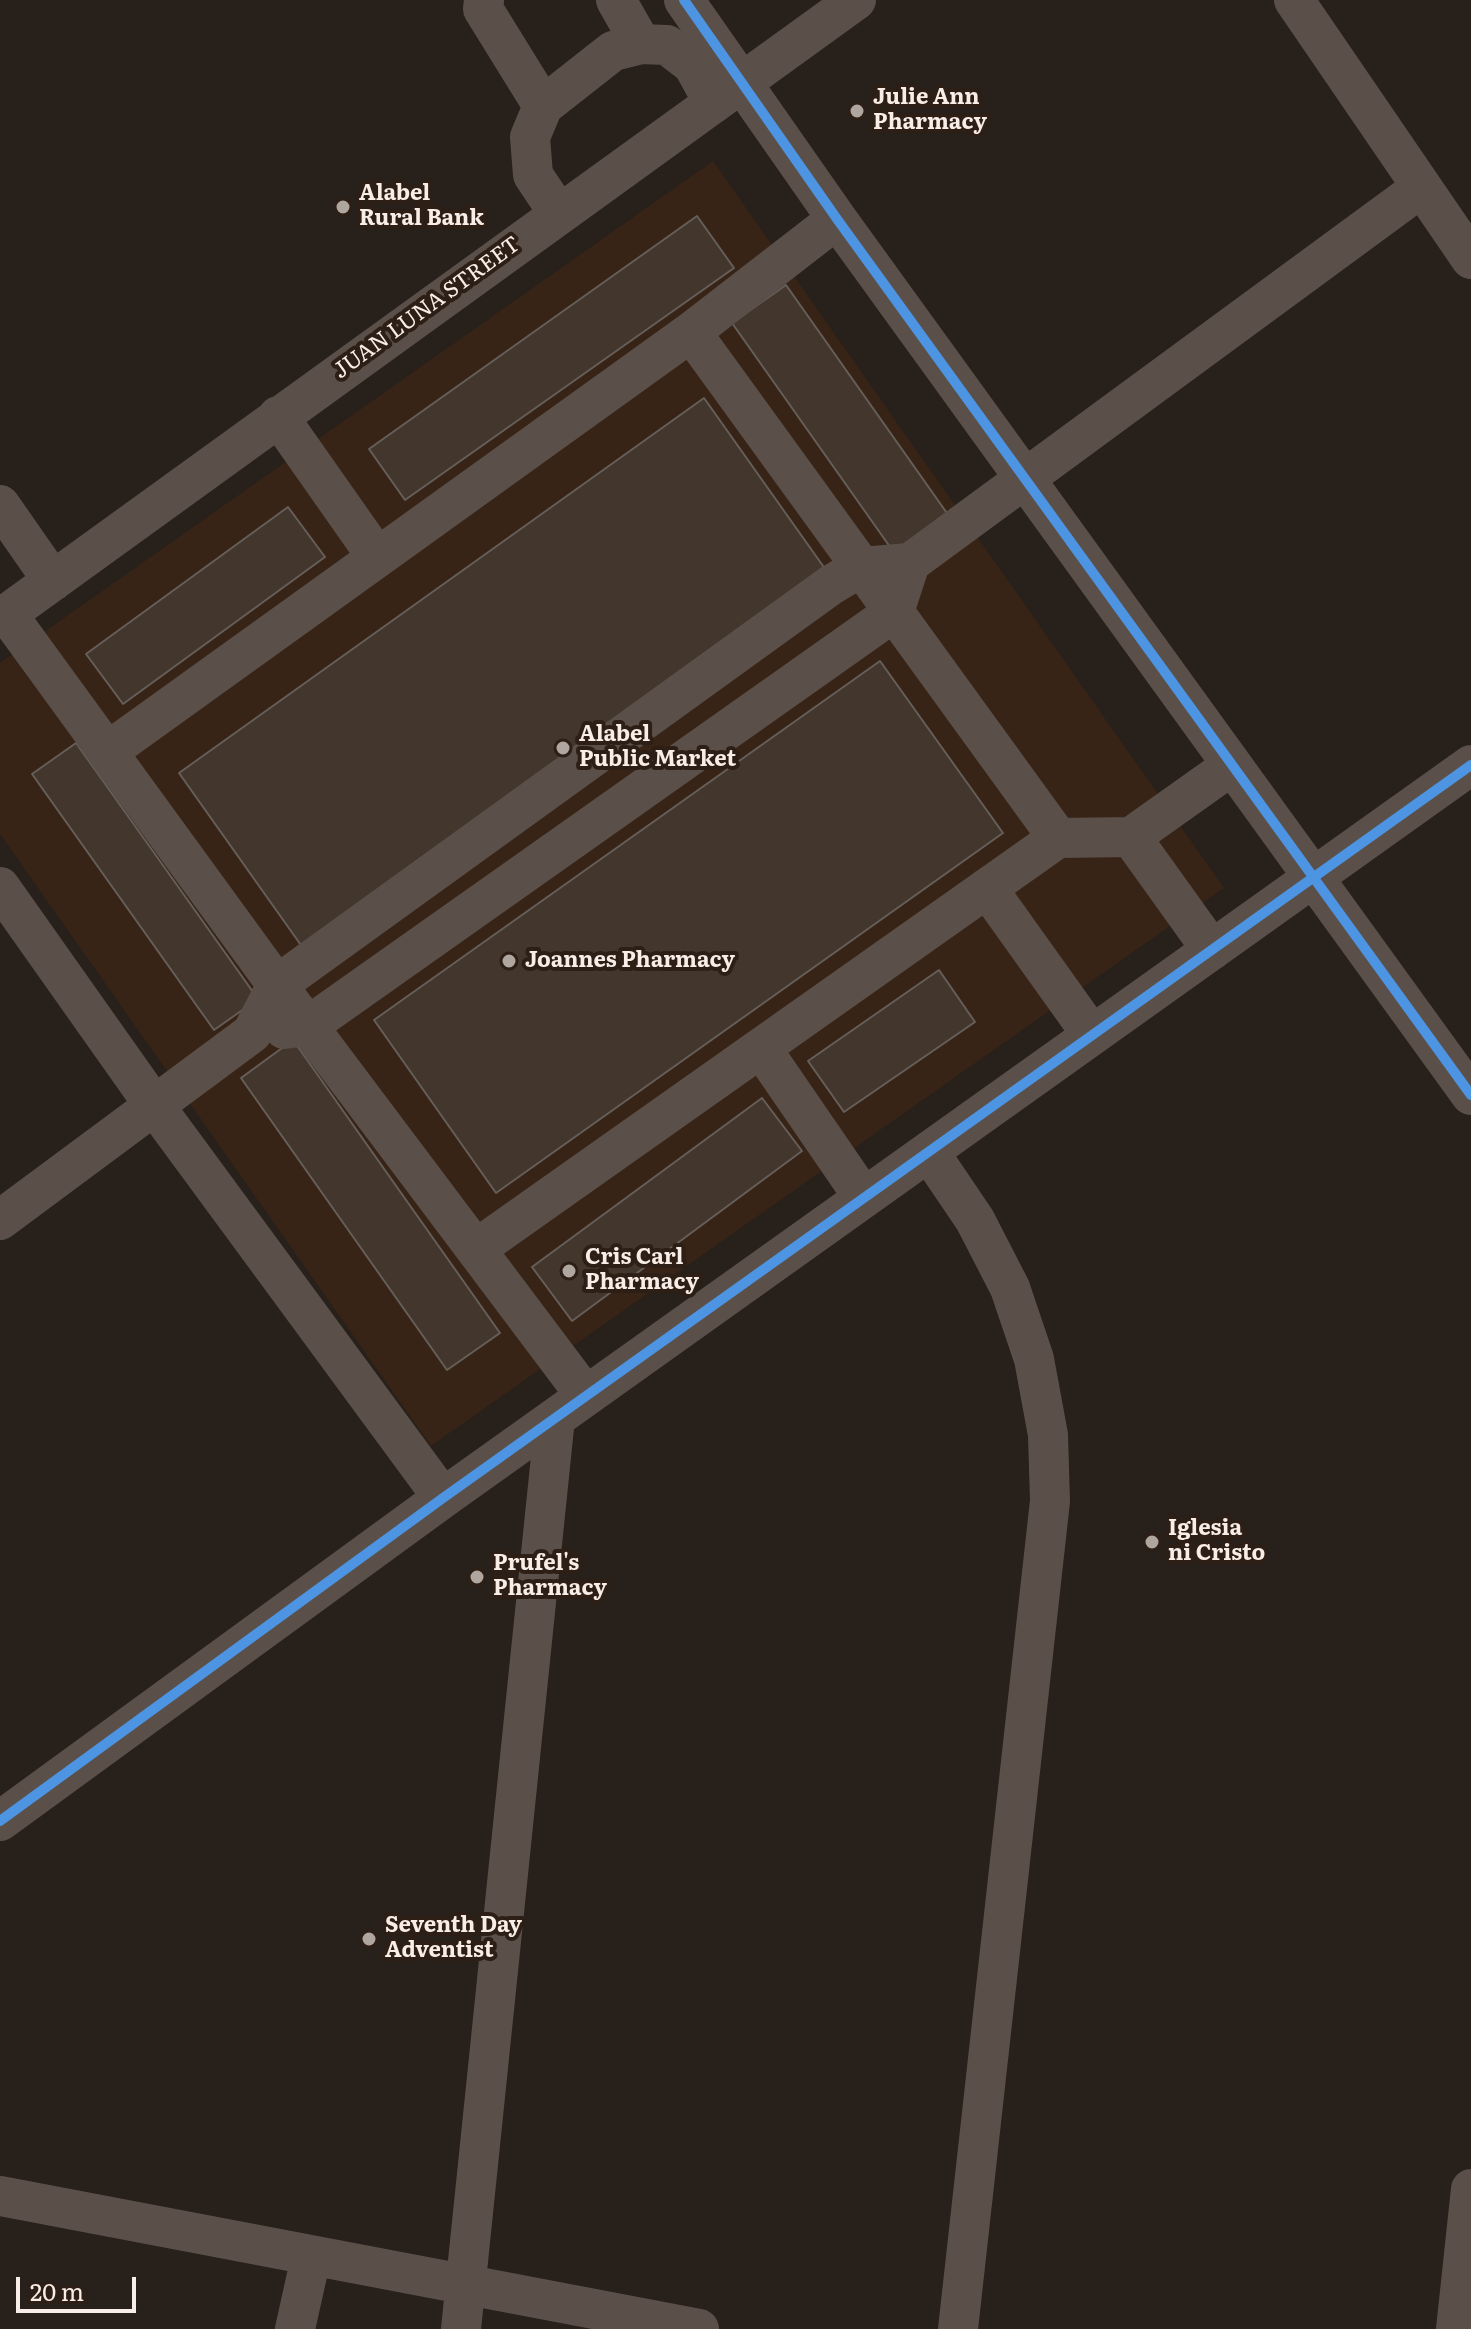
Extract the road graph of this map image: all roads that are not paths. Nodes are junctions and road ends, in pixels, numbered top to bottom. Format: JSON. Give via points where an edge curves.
{"nodes":[{"id":1,"x":484,"y":0,"type":"edge"},
{"id":2,"x":616,"y":0,"type":"edge"},
{"id":3,"x":684,"y":0,"type":"edge"},
{"id":4,"x":856,"y":0,"type":"edge"},
{"id":5,"x":1294,"y":0,"type":"edge"},
{"id":6,"x":641,"y":44,"type":"junction"},
{"id":7,"x":705,"y":57,"type":"junction"},
{"id":8,"x":728,"y":93,"type":"junction"},
{"id":9,"x":543,"y":106,"type":"junction"},
{"id":10,"x":1422,"y":187,"type":"junction"},
{"id":11,"x":559,"y":214,"type":"junction"},
{"id":12,"x":837,"y":219,"type":"junction"},
{"id":13,"x":1471,"y":259,"type":"edge"},
{"id":14,"x":691,"y":332,"type":"junction"},
{"id":15,"x":278,"y":416,"type":"junction"},
{"id":16,"x":1025,"y":480,"type":"junction"},
{"id":17,"x":0,"y":505,"type":"edge"},
{"id":18,"x":377,"y":557,"type":"junction"},
{"id":19,"x":910,"y":563,"type":"junction"},
{"id":20,"x":861,"y":567,"type":"junction"},
{"id":21,"x":53,"y":581,"type":"junction"},
{"id":22,"x":894,"y":612,"type":"junction"},
{"id":23,"x":4,"y":616,"type":"edge"},
{"id":24,"x":107,"y":752,"type":"junction"},
{"id":25,"x":1471,"y":765,"type":"edge"},
{"id":26,"x":1231,"y":766,"type":"junction"},
{"id":27,"x":578,"y":767,"type":"junction"},
{"id":28,"x":610,"y":812,"type":"junction"},
{"id":29,"x":1131,"y":837,"type":"junction"},
{"id":30,"x":1058,"y":838,"type":"junction"},
{"id":31,"x":1312,"y":878,"type":"junction"},
{"id":32,"x":0,"y":887,"type":"edge"},
{"id":33,"x":987,"y":888,"type":"junction"},
{"id":34,"x":1212,"y":950,"type":"junction"},
{"id":35,"x":277,"y":985,"type":"junction"},
{"id":36,"x":308,"y":1026,"type":"junction"},
{"id":37,"x":252,"y":1033,"type":"junction"},
{"id":38,"x":1092,"y":1035,"type":"junction"},
{"id":39,"x":761,"y":1048,"type":"junction"},
{"id":40,"x":1471,"y":1095,"type":"edge"},
{"id":41,"x":154,"y":1105,"type":"junction"},
{"id":42,"x":929,"y":1152,"type":"junction"},
{"id":43,"x":864,"y":1198,"type":"junction"},
{"id":44,"x":0,"y":1220,"type":"edge"},
{"id":45,"x":476,"y":1249,"type":"junction"},
{"id":46,"x":571,"y":1407,"type":"junction"},
{"id":47,"x":443,"y":1498,"type":"junction"},
{"id":48,"x":0,"y":1821,"type":"edge"},
{"id":49,"x":1471,"y":2189,"type":"edge"},
{"id":50,"x":0,"y":2196,"type":"edge"},
{"id":51,"x":311,"y":2257,"type":"junction"},
{"id":52,"x":466,"y":2285,"type":"junction"},
{"id":53,"x":295,"y":2329,"type":"edge"},
{"id":54,"x":461,"y":2329,"type":"edge"},
{"id":55,"x":699,"y":2329,"type":"edge"},
{"id":56,"x":958,"y":2329,"type":"edge"},
{"id":57,"x":1456,"y":2329,"type":"edge"}],
"edges":[{"from":1,"to":9,"type":"street","via":[[483,9]]},
{"from":2,"to":6,"type":"street"},
{"from":3,"to":7,"type":"street"},
{"from":4,"to":8,"type":"street","name":"JUAN LUNA STREET"},
{"from":5,"to":10,"type":"street"},
{"from":6,"to":7,"type":"street","via":[[667,45]]},
{"from":6,"to":9,"type":"street","via":[[613,51]]},
{"from":7,"to":8,"type":"street"},
{"from":8,"to":11,"type":"street","name":"JUAN LUNA STREET"},
{"from":8,"to":12,"type":"street"},
{"from":9,"to":11,"type":"street","via":[[530,137],[533,175]]},
{"from":10,"to":13,"type":"street"},
{"from":10,"to":16,"type":"street"},
{"from":11,"to":15,"type":"street","name":"JUAN LUNA STREET"},
{"from":12,"to":14,"type":"street"},
{"from":12,"to":16,"type":"street"},
{"from":14,"to":18,"type":"street"},
{"from":14,"to":20,"type":"street"},
{"from":15,"to":18,"type":"street"},
{"from":15,"to":21,"type":"street","name":"JUAN LUNA STREET"},
{"from":16,"to":19,"type":"street"},
{"from":16,"to":26,"type":"street"},
{"from":17,"to":21,"type":"street"},
{"from":18,"to":24,"type":"street"},
{"from":19,"to":20,"type":"street"},
{"from":19,"to":22,"type":"street"},
{"from":20,"to":22,"type":"street"},
{"from":20,"to":27,"type":"street"},
{"from":21,"to":23,"type":"street","name":"JUAN LUNA STREET"},
{"from":22,"to":28,"type":"street"},
{"from":22,"to":30,"type":"street"},
{"from":23,"to":24,"type":"street"},
{"from":24,"to":35,"type":"street"},
{"from":25,"to":31,"type":"street"},
{"from":26,"to":29,"type":"street"},
{"from":26,"to":31,"type":"street"},
{"from":27,"to":28,"type":"street"},
{"from":27,"to":35,"type":"street"},
{"from":28,"to":36,"type":"street"},
{"from":29,"to":30,"type":"street"},
{"from":29,"to":34,"type":"street"},
{"from":30,"to":33,"type":"street"},
{"from":31,"to":34,"type":"street"},
{"from":31,"to":40,"type":"street"},
{"from":32,"to":41,"type":"street"},
{"from":33,"to":38,"type":"street"},
{"from":33,"to":39,"type":"street"},
{"from":34,"to":38,"type":"street"},
{"from":35,"to":36,"type":"street"},
{"from":35,"to":37,"type":"street"},
{"from":36,"to":37,"type":"street"},
{"from":36,"to":45,"type":"street"},
{"from":37,"to":41,"type":"street"},
{"from":38,"to":42,"type":"street"},
{"from":39,"to":43,"type":"street"},
{"from":39,"to":45,"type":"street"},
{"from":41,"to":44,"type":"street"},
{"from":41,"to":47,"type":"street"},
{"from":42,"to":43,"type":"street"},
{"from":42,"to":56,"type":"street","via":[[975,1220],[1010,1288],[1034,1359],[1048,1435],[1050,1501]]},
{"from":43,"to":46,"type":"street"},
{"from":45,"to":46,"type":"street"},
{"from":46,"to":47,"type":"street"},
{"from":46,"to":52,"type":"street"},
{"from":47,"to":48,"type":"street"},
{"from":49,"to":57,"type":"street"},
{"from":50,"to":51,"type":"street"},
{"from":51,"to":52,"type":"street"},
{"from":51,"to":53,"type":"street"},
{"from":52,"to":54,"type":"street"},
{"from":52,"to":55,"type":"street"}]}
